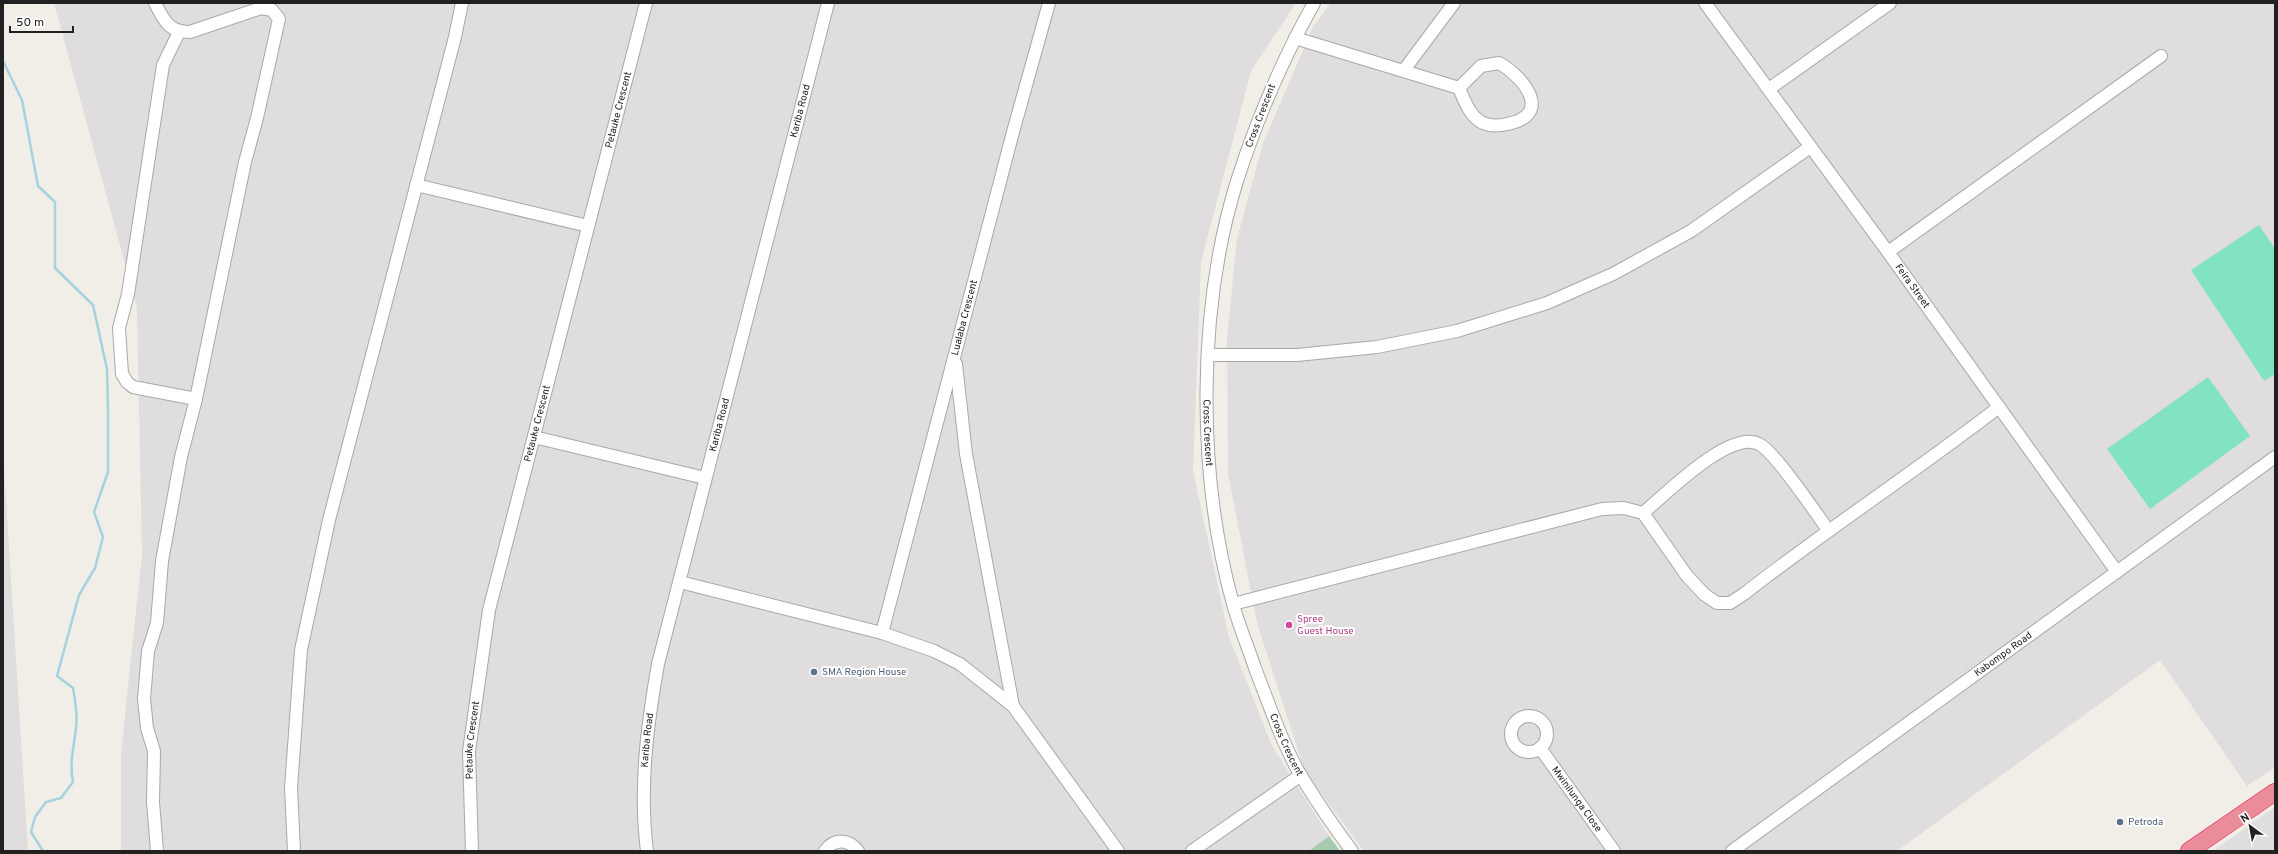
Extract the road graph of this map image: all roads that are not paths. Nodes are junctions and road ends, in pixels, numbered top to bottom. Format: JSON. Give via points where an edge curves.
{"nodes":[{"id":1,"x":155,"y":3,"type":"edge"},
{"id":2,"x":462,"y":3,"type":"edge"},
{"id":3,"x":646,"y":3,"type":"edge"},
{"id":4,"x":828,"y":3,"type":"edge"},
{"id":5,"x":1049,"y":3,"type":"edge"},
{"id":6,"x":1314,"y":3,"type":"edge"},
{"id":7,"x":1454,"y":3,"type":"edge"},
{"id":8,"x":1705,"y":3,"type":"edge"},
{"id":9,"x":1890,"y":3,"type":"edge"},
{"id":10,"x":279,"y":8,"type":"edge"},
{"id":11,"x":179,"y":32,"type":"junction"},
{"id":12,"x":1295,"y":38,"type":"junction"},
{"id":13,"x":2161,"y":56,"type":"dead end"},
{"id":14,"x":1404,"y":70,"type":"junction"},
{"id":15,"x":1458,"y":88,"type":"junction"},
{"id":16,"x":1769,"y":89,"type":"junction"},
{"id":17,"x":1810,"y":147,"type":"junction"},
{"id":18,"x":416,"y":185,"type":"junction"},
{"id":19,"x":588,"y":226,"type":"junction"},
{"id":20,"x":1888,"y":252,"type":"junction"},
{"id":21,"x":955,"y":355,"type":"junction"},
{"id":22,"x":1208,"y":356,"type":"junction"},
{"id":23,"x":196,"y":399,"type":"junction"},
{"id":24,"x":1999,"y":407,"type":"junction"},
{"id":25,"x":940,"y":410,"type":"junction"},
{"id":26,"x":960,"y":413,"type":"junction"},
{"id":27,"x":534,"y":437,"type":"junction"},
{"id":28,"x":2275,"y":457,"type":"edge"},
{"id":29,"x":705,"y":478,"type":"junction"},
{"id":30,"x":1643,"y":513,"type":"junction"},
{"id":31,"x":1828,"y":530,"type":"junction"},
{"id":32,"x":2117,"y":572,"type":"junction"},
{"id":33,"x":680,"y":582,"type":"junction"},
{"id":34,"x":1233,"y":604,"type":"junction"},
{"id":35,"x":882,"y":632,"type":"junction"},
{"id":36,"x":1013,"y":706,"type":"junction"},
{"id":37,"x":1540,"y":748,"type":"dead end"},
{"id":38,"x":1301,"y":775,"type":"junction"},
{"id":39,"x":2275,"y":792,"type":"edge"},
{"id":40,"x":157,"y":851,"type":"edge"},
{"id":41,"x":294,"y":851,"type":"edge"},
{"id":42,"x":472,"y":851,"type":"edge"},
{"id":43,"x":647,"y":851,"type":"edge"},
{"id":44,"x":825,"y":851,"type":"edge"},
{"id":45,"x":858,"y":851,"type":"edge"},
{"id":46,"x":1118,"y":851,"type":"edge"},
{"id":47,"x":1192,"y":851,"type":"edge"},
{"id":48,"x":1352,"y":851,"type":"edge"},
{"id":49,"x":1614,"y":851,"type":"edge"},
{"id":50,"x":1732,"y":851,"type":"edge"},
{"id":51,"x":2189,"y":851,"type":"edge"}],
"edges":[{"from":1,"to":11,"type":"street","via":[[171,28]]},
{"from":2,"to":18,"type":"street"},
{"from":3,"to":19,"type":"street","name":"Petauke Crescent"},
{"from":4,"to":29,"type":"street","name":"Kariba Road"},
{"from":5,"to":21,"type":"street","name":"Lualaba Crescent"},
{"from":6,"to":12,"type":"street","name":"Cross Crescent"},
{"from":7,"to":14,"type":"street"},
{"from":8,"to":16,"type":"street","name":"Feira Street"},
{"from":9,"to":16,"type":"street"},
{"from":10,"to":11,"type":"street","via":[[261,8],[190,32]]},
{"from":10,"to":23,"type":"street","via":[[270,62],[245,162]]},
{"from":11,"to":23,"type":"street","via":[[163,65],[130,280],[119,328],[119,349],[122,374],[133,387]]},
{"from":12,"to":14,"type":"street"},
{"from":12,"to":22,"type":"street","name":"Cross Crescent","via":[[1259,117],[1237,182],[1224,233],[1213,299]]},
{"from":13,"to":20,"type":"street"},
{"from":14,"to":15,"type":"street"},
{"from":15,"to":15,"type":"street","via":[[1473,115],[1483,123],[1498,126],[1512,123],[1525,116],[1530,109],[1532,99],[1529,90],[1521,79],[1499,63],[1481,66]]},
{"from":16,"to":17,"type":"street","name":"Feira Street"},
{"from":17,"to":20,"type":"street","name":"Feira Street"},
{"from":17,"to":22,"type":"street","via":[[1691,231],[1614,274],[1547,303],[1457,331],[1377,347],[1297,355]]},
{"from":18,"to":19,"type":"street"},
{"from":18,"to":41,"type":"street","via":[[329,520],[301,650],[291,788]]},
{"from":19,"to":27,"type":"street","name":"Petauke Crescent"},
{"from":20,"to":24,"type":"street","name":"Feira Street"},
{"from":21,"to":25,"type":"street","name":"Lualaba Crescent"},
{"from":21,"to":26,"type":"street"},
{"from":22,"to":34,"type":"street","name":"Cross Crescent","via":[[1208,464]]},
{"from":23,"to":40,"type":"street","via":[[178,473],[162,561],[157,623],[149,643],[145,678],[145,712],[154,751],[153,802]]},
{"from":24,"to":31,"type":"street","via":[[1940,453]]},
{"from":24,"to":32,"type":"street","name":"Feira Street"},
{"from":25,"to":26,"type":"street"},
{"from":25,"to":35,"type":"street","name":"Lualaba Crescent"},
{"from":26,"to":36,"type":"street","via":[[981,542]]},
{"from":27,"to":29,"type":"street"},
{"from":27,"to":42,"type":"street","name":"Petauke Crescent","via":[[498,572],[483,645],[469,752]]},
{"from":28,"to":32,"type":"street","name":"Kabompo Road"},
{"from":29,"to":33,"type":"street","name":"Kariba Road"},
{"from":30,"to":31,"type":"street","via":[[1699,466],[1734,443],[1746,440],[1760,444],[1774,459]]},
{"from":30,"to":31,"type":"street","via":[[1687,576],[1705,595],[1717,603],[1730,603],[1744,594]]},
{"from":30,"to":34,"type":"street","via":[[1624,508],[1602,509]]},
{"from":32,"to":50,"type":"street","name":"Kabompo Road"},
{"from":33,"to":35,"type":"street"},
{"from":33,"to":43,"type":"street","name":"Kariba Road","via":[[658,664],[649,713],[644,792]]},
{"from":34,"to":38,"type":"street","name":"Cross Crescent","via":[[1265,693]]},
{"from":35,"to":36,"type":"street","via":[[948,657]]},
{"from":36,"to":46,"type":"street"},
{"from":37,"to":49,"type":"street","name":"Mwinilunga Close"},
{"from":38,"to":47,"type":"street"},
{"from":38,"to":48,"type":"street","name":"Cross Crescent"},
{"from":39,"to":51,"type":"highway"},
{"from":44,"to":45,"type":"street","via":[[829,845],[837,841],[848,842]]}]}
